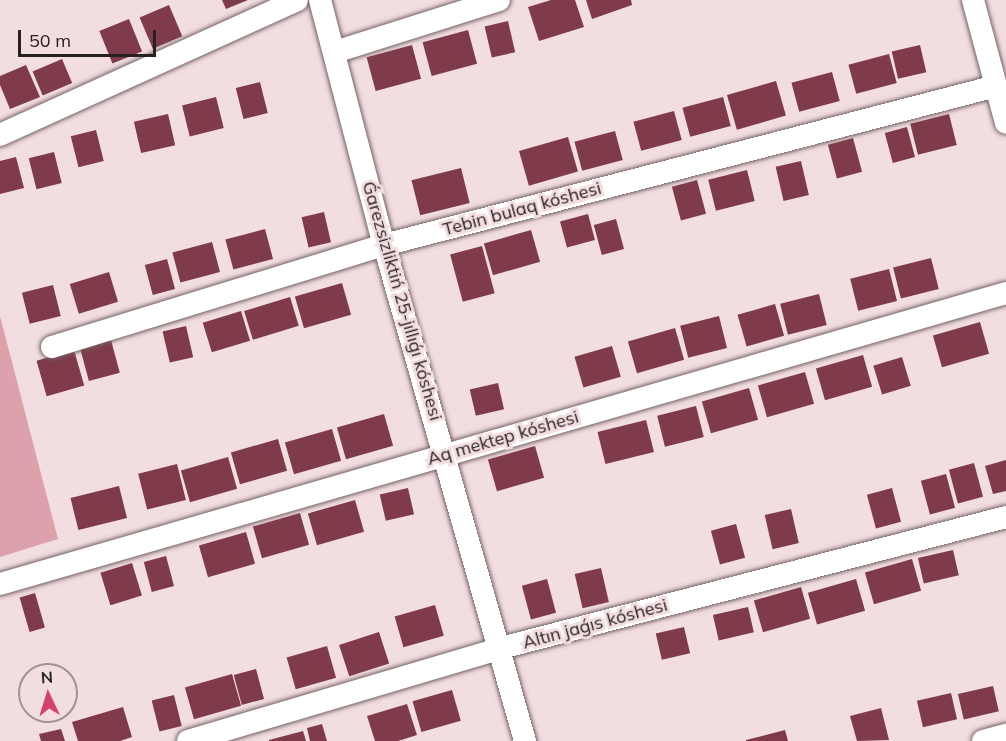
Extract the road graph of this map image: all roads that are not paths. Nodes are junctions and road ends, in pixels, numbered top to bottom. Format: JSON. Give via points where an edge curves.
{"nodes":[{"id":1,"x":297,"y":0,"type":"edge"},
{"id":2,"x":320,"y":0,"type":"edge"},
{"id":3,"x":499,"y":0,"type":"edge"},
{"id":4,"x":973,"y":0,"type":"edge"},
{"id":5,"x":335,"y":52,"type":"junction"},
{"id":6,"x":996,"y":86,"type":"junction"},
{"id":7,"x":1006,"y":123,"type":"edge"},
{"id":8,"x":0,"y":135,"type":"edge"},
{"id":9,"x":384,"y":245,"type":"junction"},
{"id":10,"x":1006,"y":293,"type":"edge"},
{"id":11,"x":52,"y":347,"type":"dead end"},
{"id":12,"x":446,"y":454,"type":"junction"},
{"id":13,"x":1006,"y":517,"type":"edge"},
{"id":14,"x":0,"y":584,"type":"edge"},
{"id":15,"x":501,"y":648,"type":"junction"},
{"id":16,"x":1006,"y":735,"type":"edge"},
{"id":17,"x":188,"y":741,"type":"edge"},
{"id":18,"x":525,"y":741,"type":"edge"},
{"id":19,"x":982,"y":741,"type":"edge"}],
"edges":[{"from":1,"to":8,"type":"street"},
{"from":2,"to":5,"type":"street","name":"Ǵarezsizliktiń 25-jıllıǵı kóshesi"},
{"from":3,"to":5,"type":"street"},
{"from":4,"to":6,"type":"street"},
{"from":5,"to":9,"type":"street","name":"Ǵarezsizliktiń 25-jıllıǵı kóshesi"},
{"from":6,"to":7,"type":"street"},
{"from":6,"to":9,"type":"street","name":"Tebin bulaq kóshesi"},
{"from":9,"to":11,"type":"street","name":"Tebin bulaq kóshesi"},
{"from":9,"to":12,"type":"street","name":"Ǵarezsizliktiń 25-jıllıǵı kóshesi"},
{"from":10,"to":12,"type":"street","name":"Aq mektep kóshesi"},
{"from":12,"to":14,"type":"street","name":"Aq mektep kóshesi"},
{"from":12,"to":15,"type":"street","name":"Ǵarezsizliktiń 25-jıllıǵı kóshesi"},
{"from":13,"to":15,"type":"street","name":"Altın jaǵıs kóshesi"},
{"from":15,"to":17,"type":"street","name":"Altın jaǵıs kóshesi"},
{"from":15,"to":18,"type":"street","name":"Ǵarezsizliktiń 25-jıllıǵı kóshesi"},
{"from":16,"to":19,"type":"street"}]}
